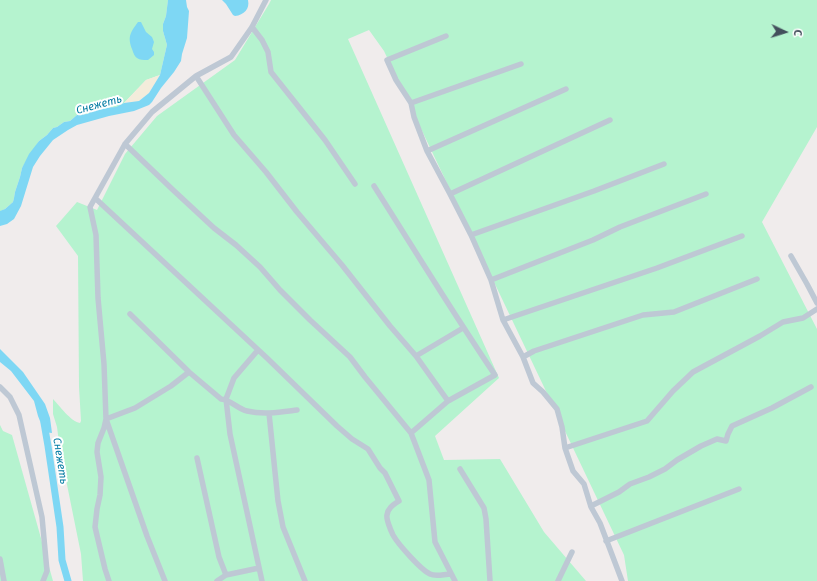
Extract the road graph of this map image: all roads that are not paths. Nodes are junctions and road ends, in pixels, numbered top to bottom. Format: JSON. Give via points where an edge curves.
{"nodes":[{"id":1,"x":266,"y":0,"type":"edge"},
{"id":2,"x":252,"y":27,"type":"junction"},
{"id":3,"x":446,"y":36,"type":"dead end"},
{"id":4,"x":521,"y":64,"type":"dead end"},
{"id":5,"x":196,"y":76,"type":"junction"},
{"id":6,"x":566,"y":89,"type":"dead end"},
{"id":7,"x":411,"y":103,"type":"junction"},
{"id":8,"x":610,"y":120,"type":"dead end"},
{"id":9,"x":125,"y":144,"type":"junction"},
{"id":10,"x":427,"y":151,"type":"junction"},
{"id":11,"x":664,"y":164,"type":"dead end"},
{"id":12,"x":355,"y":184,"type":"dead end"},
{"id":13,"x":374,"y":186,"type":"dead end"},
{"id":14,"x":450,"y":194,"type":"junction"},
{"id":15,"x":706,"y":194,"type":"dead end"},
{"id":16,"x":95,"y":198,"type":"junction"},
{"id":17,"x":471,"y":235,"type":"junction"},
{"id":18,"x":742,"y":236,"type":"dead end"},
{"id":19,"x":791,"y":256,"type":"dead end"},
{"id":20,"x":757,"y":279,"type":"dead end"},
{"id":21,"x":491,"y":280,"type":"junction"},
{"id":22,"x":817,"y":303,"type":"edge"},
{"id":23,"x":817,"y":309,"type":"edge"},
{"id":24,"x":130,"y":314,"type":"dead end"},
{"id":25,"x":503,"y":320,"type":"junction"},
{"id":26,"x":463,"y":328,"type":"junction"},
{"id":27,"x":258,"y":350,"type":"junction"},
{"id":28,"x":416,"y":356,"type":"junction"},
{"id":29,"x":523,"y":357,"type":"junction"},
{"id":30,"x":189,"y":372,"type":"junction"},
{"id":31,"x":0,"y":387,"type":"edge"},
{"id":32,"x":811,"y":387,"type":"dead end"},
{"id":33,"x":226,"y":399,"type":"junction"},
{"id":34,"x":448,"y":401,"type":"junction"},
{"id":35,"x":298,"y":410,"type":"dead end"},
{"id":36,"x":269,"y":413,"type":"junction"},
{"id":37,"x":106,"y":419,"type":"junction"},
{"id":38,"x":411,"y":433,"type":"junction"},
{"id":39,"x":565,"y":448,"type":"junction"},
{"id":40,"x":198,"y":458,"type":"dead end"},
{"id":41,"x":460,"y":468,"type":"dead end"},
{"id":42,"x":739,"y":489,"type":"dead end"},
{"id":43,"x":591,"y":506,"type":"junction"},
{"id":44,"x":606,"y":540,"type":"junction"},
{"id":45,"x":572,"y":552,"type":"dead end"},
{"id":46,"x":0,"y":559,"type":"edge"},
{"id":47,"x":259,"y":568,"type":"junction"},
{"id":48,"x":451,"y":574,"type":"junction"},
{"id":49,"x":226,"y":575,"type":"junction"},
{"id":50,"x":4,"y":581,"type":"edge"},
{"id":51,"x":44,"y":581,"type":"edge"},
{"id":52,"x":109,"y":581,"type":"edge"},
{"id":53,"x":165,"y":581,"type":"edge"},
{"id":54,"x":217,"y":581,"type":"edge"},
{"id":55,"x":262,"y":581,"type":"edge"},
{"id":56,"x":305,"y":581,"type":"edge"},
{"id":57,"x":455,"y":581,"type":"edge"},
{"id":58,"x":490,"y":581,"type":"edge"},
{"id":59,"x":558,"y":581,"type":"edge"},
{"id":60,"x":622,"y":581,"type":"edge"}],
"edges":[{"from":1,"to":2,"type":"street"},
{"from":2,"to":5,"type":"street","via":[[231,57]]},
{"from":2,"to":12,"type":"street","via":[[268,52],[271,72],[325,140]]},
{"from":3,"to":7,"type":"street","via":[[387,60]]},
{"from":4,"to":7,"type":"street"},
{"from":5,"to":9,"type":"street","via":[[152,112]]},
{"from":5,"to":28,"type":"street","via":[[234,135]]},
{"from":6,"to":10,"type":"street"},
{"from":7,"to":10,"type":"street"},
{"from":8,"to":14,"type":"street"},
{"from":9,"to":16,"type":"street"},
{"from":9,"to":38,"type":"street","via":[[209,224],[236,245],[350,357]]},
{"from":10,"to":14,"type":"street"},
{"from":11,"to":17,"type":"street"},
{"from":13,"to":26,"type":"street"},
{"from":14,"to":17,"type":"street"},
{"from":15,"to":21,"type":"street"},
{"from":16,"to":27,"type":"street"},
{"from":16,"to":37,"type":"street","via":[[90,207],[96,235]]},
{"from":17,"to":21,"type":"street"},
{"from":18,"to":25,"type":"street","via":[[657,268]]},
{"from":19,"to":22,"type":"street"},
{"from":20,"to":29,"type":"street","via":[[674,312],[643,315],[534,351]]},
{"from":21,"to":25,"type":"street"},
{"from":23,"to":39,"type":"street","via":[[803,318],[783,322],[693,372],[647,421]]},
{"from":24,"to":30,"type":"street"},
{"from":25,"to":29,"type":"street"},
{"from":26,"to":28,"type":"street"},
{"from":26,"to":34,"type":"street","via":[[495,375]]},
{"from":27,"to":33,"type":"street","via":[[234,378]]},
{"from":27,"to":48,"type":"street","via":[[337,426],[368,449],[385,473],[399,501],[391,506],[386,516],[393,536],[411,558],[428,573]]},
{"from":28,"to":34,"type":"street"},
{"from":29,"to":39,"type":"street","via":[[534,383],[557,409]]},
{"from":30,"to":33,"type":"street","via":[[221,398]]},
{"from":30,"to":37,"type":"street","via":[[135,408]]},
{"from":31,"to":51,"type":"street","via":[[10,397],[19,415],[42,517],[47,571]]},
{"from":32,"to":43,"type":"street","via":[[732,426],[726,441],[717,439],[702,446],[665,469],[630,484]]},
{"from":33,"to":36,"type":"street","via":[[246,411]]},
{"from":33,"to":47,"type":"street","via":[[230,434]]},
{"from":34,"to":38,"type":"street"},
{"from":35,"to":36,"type":"street"},
{"from":36,"to":56,"type":"street","via":[[274,472],[283,527]]},
{"from":37,"to":52,"type":"street","via":[[98,443],[101,477],[94,527]]},
{"from":37,"to":53,"type":"street"},
{"from":38,"to":48,"type":"street","via":[[429,480],[435,542]]},
{"from":39,"to":43,"type":"street","via":[[573,471],[584,484]]},
{"from":40,"to":49,"type":"street","via":[[219,557]]},
{"from":41,"to":58,"type":"street","via":[[484,508]]},
{"from":42,"to":44,"type":"street"},
{"from":43,"to":44,"type":"street"},
{"from":44,"to":60,"type":"street"},
{"from":45,"to":59,"type":"street"},
{"from":46,"to":50,"type":"street"},
{"from":47,"to":49,"type":"street"},
{"from":47,"to":55,"type":"street"},
{"from":48,"to":57,"type":"street"},
{"from":49,"to":54,"type":"street"}]}
